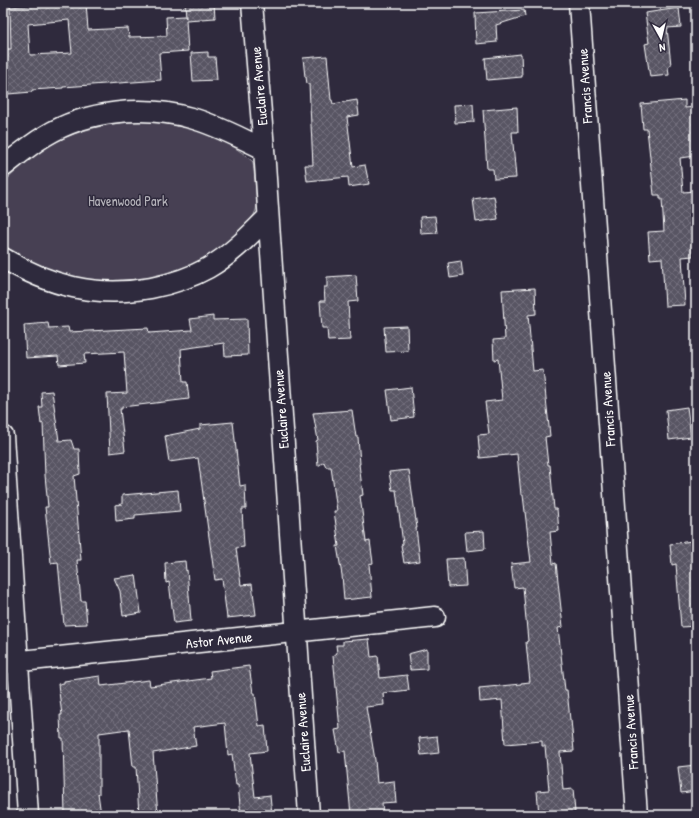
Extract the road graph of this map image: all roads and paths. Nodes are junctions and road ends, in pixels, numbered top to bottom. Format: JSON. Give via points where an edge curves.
{"nodes":[{"id":1,"x":252,"y":3,"type":"edge"},
{"id":2,"x":579,"y":3,"type":"edge"},
{"id":3,"x":264,"y":148,"type":"junction"},
{"id":4,"x":3,"y":167,"type":"edge"},
{"id":5,"x":268,"y":217,"type":"junction"},
{"id":6,"x":3,"y":258,"type":"edge"},
{"id":7,"x":3,"y":436,"type":"edge"},
{"id":8,"x":435,"y":617,"type":"dead end"},
{"id":9,"x":297,"y":632,"type":"junction"},
{"id":10,"x":10,"y":662,"type":"edge"},
{"id":11,"x":28,"y":815,"type":"edge"},
{"id":12,"x":309,"y":815,"type":"edge"},
{"id":13,"x":637,"y":815,"type":"edge"}],
"edges":[{"from":1,"to":3,"type":"street","name":"Euclaire Avenue"},
{"from":2,"to":13,"type":"street","name":"Francis Avenue"},
{"from":3,"to":4,"type":"street","via":[[215,126],[168,112],[118,112],[68,125],[45,136]]},
{"from":3,"to":5,"type":"street","name":"Euclaire Avenue"},
{"from":5,"to":6,"type":"street","via":[[229,253],[208,268],[185,279],[134,291],[84,290],[58,284],[34,275]]},
{"from":5,"to":9,"type":"street","name":"Euclaire Avenue"},
{"from":7,"to":10,"type":"street"},
{"from":8,"to":9,"type":"street","name":"Astor Avenue"},
{"from":9,"to":10,"type":"street","name":"Astor Avenue"},
{"from":9,"to":12,"type":"street","name":"Euclaire Avenue"},
{"from":10,"to":11,"type":"street"}]}
